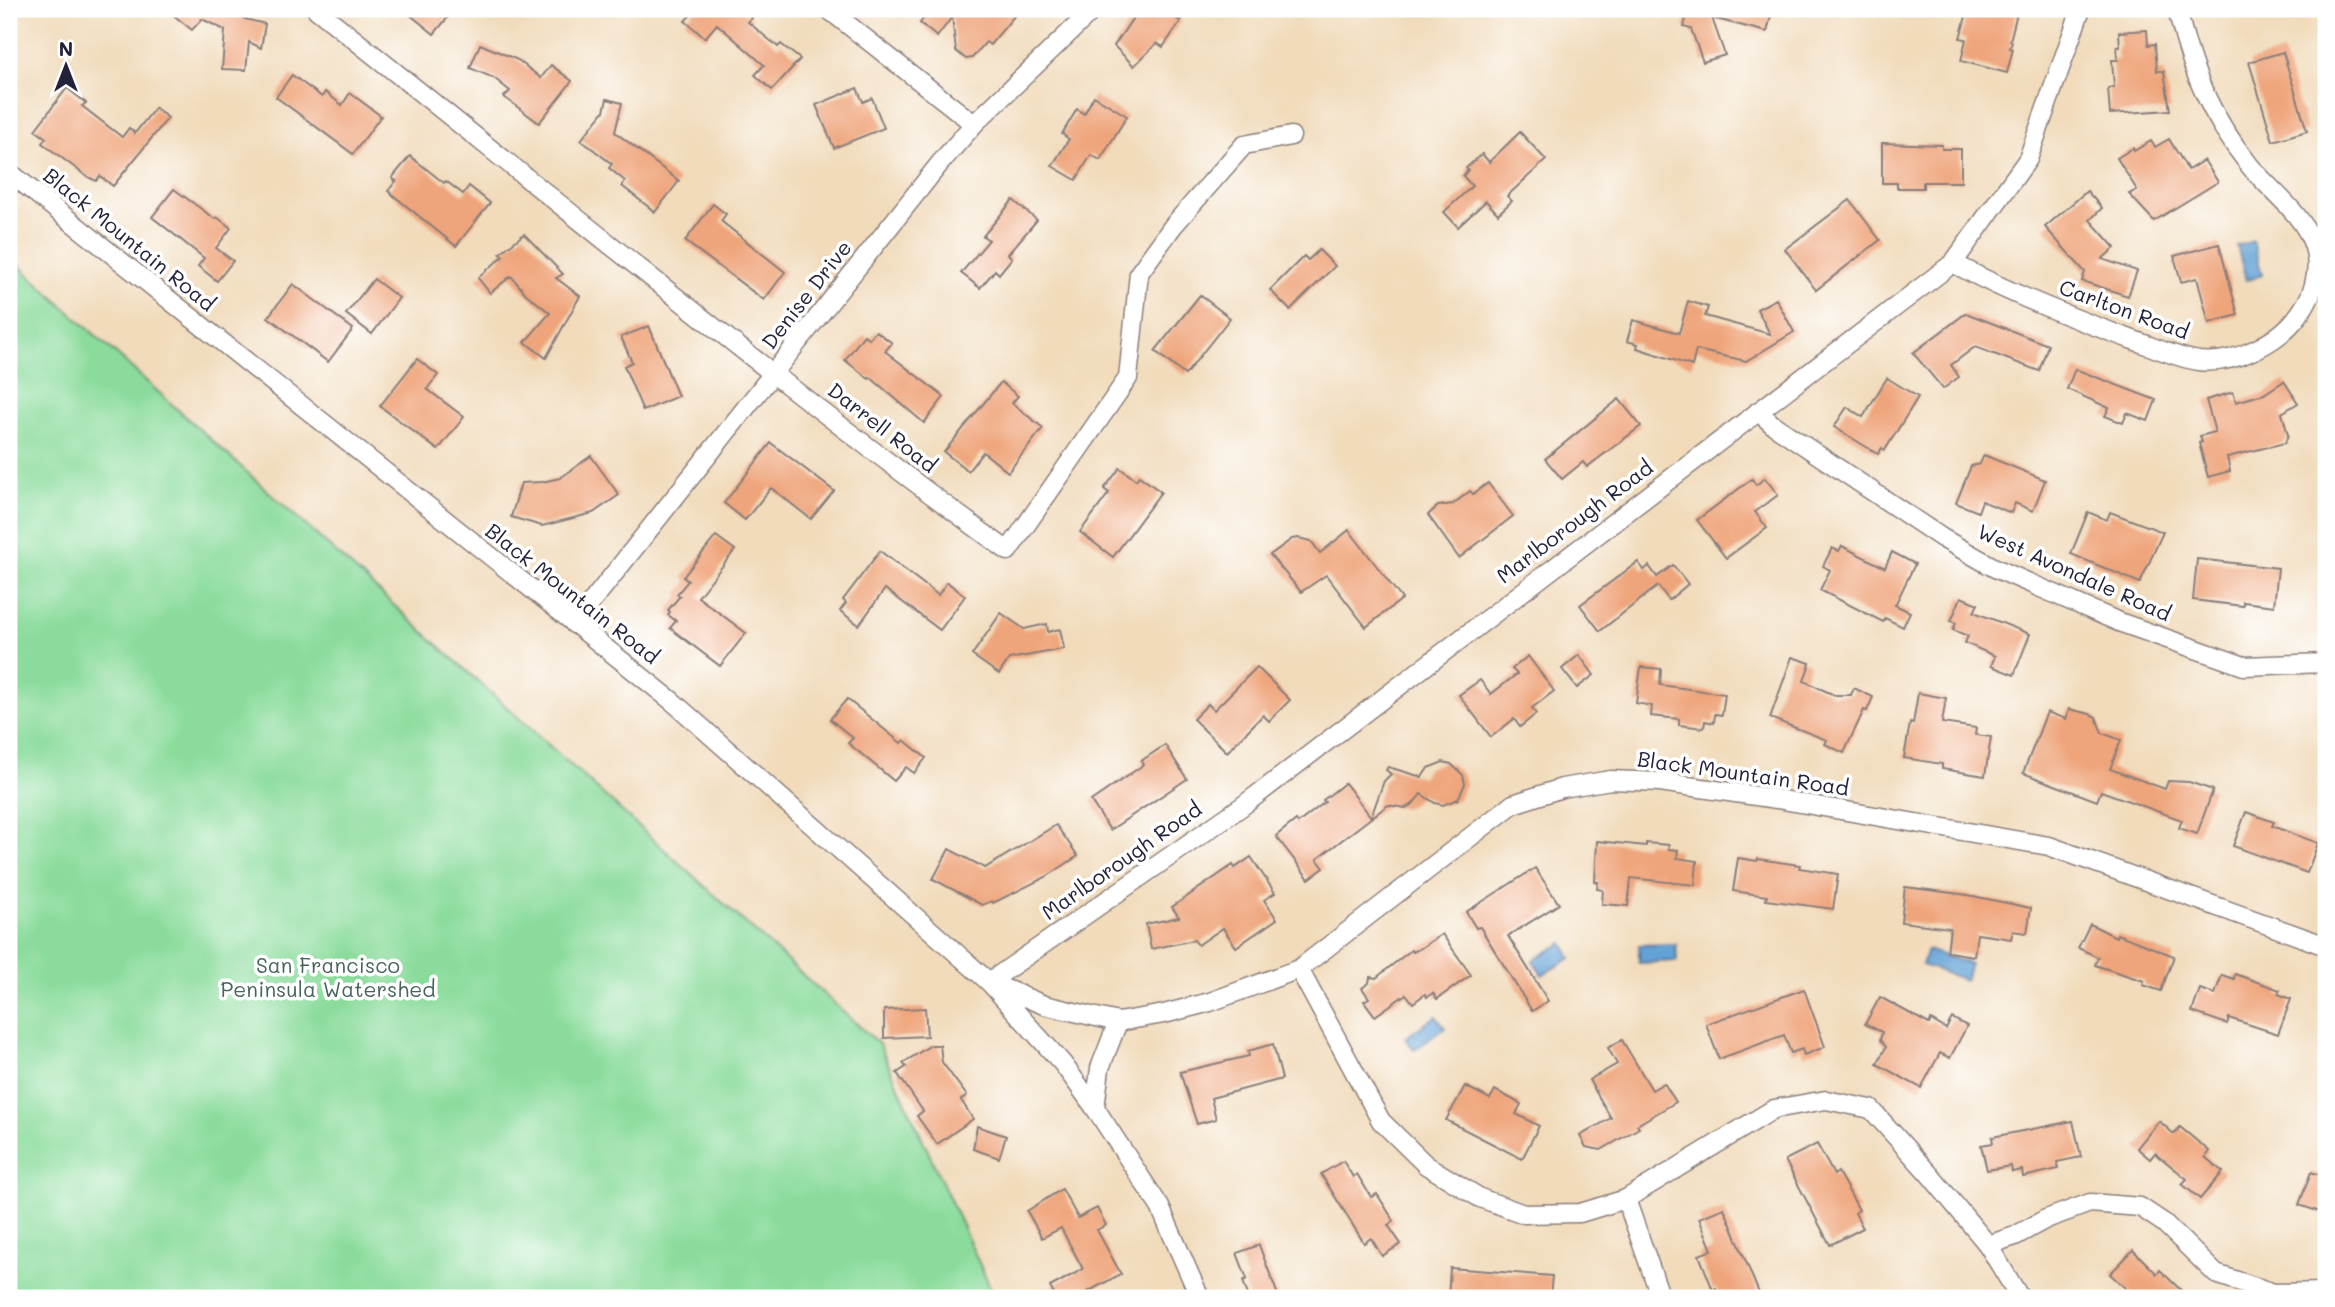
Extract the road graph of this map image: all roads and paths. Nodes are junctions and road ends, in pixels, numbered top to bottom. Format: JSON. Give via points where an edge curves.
{"nodes":[{"id":1,"x":316,"y":9,"type":"edge"},
{"id":2,"x":828,"y":9,"type":"edge"},
{"id":3,"x":1094,"y":9,"type":"edge"},
{"id":4,"x":2081,"y":9,"type":"edge"},
{"id":5,"x":2177,"y":9,"type":"edge"},
{"id":6,"x":974,"y":124,"type":"junction"},
{"id":7,"x":1292,"y":136,"type":"dead end"},
{"id":8,"x":9,"y":173,"type":"edge"},
{"id":9,"x":1953,"y":263,"type":"junction"},
{"id":10,"x":774,"y":373,"type":"junction"},
{"id":11,"x":1758,"y":411,"type":"junction"},
{"id":12,"x":574,"y":624,"type":"junction"},
{"id":13,"x":2326,"y":663,"type":"edge"},
{"id":14,"x":2326,"y":946,"type":"edge"},
{"id":15,"x":1299,"y":969,"type":"junction"},
{"id":16,"x":989,"y":982,"type":"junction"},
{"id":17,"x":1118,"y":1022,"type":"junction"},
{"id":18,"x":1095,"y":1108,"type":"junction"},
{"id":19,"x":1626,"y":1199,"type":"junction"},
{"id":20,"x":1988,"y":1245,"type":"junction"},
{"id":21,"x":2326,"y":1293,"type":"edge"},
{"id":22,"x":1200,"y":1298,"type":"edge"},
{"id":23,"x":1661,"y":1298,"type":"edge"},
{"id":24,"x":2020,"y":1298,"type":"edge"}],
"edges":[{"from":1,"to":10,"type":"street","name":"Darrell Road"},
{"from":2,"to":6,"type":"street"},
{"from":3,"to":6,"type":"street","name":"Denise Drive"},
{"from":4,"to":9,"type":"street","name":"Marlborough Road","via":[[2028,159]]},
{"from":5,"to":9,"type":"street","name":"Carlton Road","via":[[2201,89],[2223,129],[2311,238],[2316,283],[2292,325],[2264,346],[2226,359],[2199,361],[2090,324]]},
{"from":6,"to":10,"type":"street","name":"Denise Drive"},
{"from":7,"to":10,"type":"street","name":"Darrell Road","via":[[1244,145],[1173,226],[1139,273],[1129,377],[1008,551]]},
{"from":8,"to":12,"type":"street","name":"Black Mountain Road"},
{"from":9,"to":11,"type":"street","name":"Marlborough Road"},
{"from":10,"to":12,"type":"street","name":"Denise Drive"},
{"from":11,"to":13,"type":"street","name":"West Avondale Road","via":[[1942,538],[1995,568],[2119,622],[2244,666]]},
{"from":11,"to":16,"type":"street","name":"Marlborough Road","via":[[1241,807]]},
{"from":12,"to":16,"type":"street","name":"Black Mountain Road","via":[[691,718]]},
{"from":14,"to":15,"type":"street","name":"Black Mountain Road","via":[[2049,846],[1777,799],[1660,782],[1611,780],[1562,788],[1513,804]]},
{"from":15,"to":17,"type":"street","name":"Black Mountain Road","via":[[1210,1002]]},
{"from":15,"to":19,"type":"street","via":[[1381,1121],[1426,1165],[1480,1198],[1524,1214],[1580,1213]]},
{"from":16,"to":17,"type":"street","name":"Black Mountain Road","via":[[1044,1005]]},
{"from":16,"to":18,"type":"street","via":[[1063,1064]]},
{"from":17,"to":18,"type":"street","via":[[1100,1068]]},
{"from":18,"to":22,"type":"street","via":[[1160,1207]]},
{"from":19,"to":20,"type":"street","via":[[1774,1109],[1826,1100],[1871,1109]]},
{"from":19,"to":23,"type":"street"},
{"from":20,"to":21,"type":"street","via":[[2090,1203],[2140,1207],[2164,1223],[2216,1274],[2274,1293]]},
{"from":20,"to":24,"type":"street"}]}
